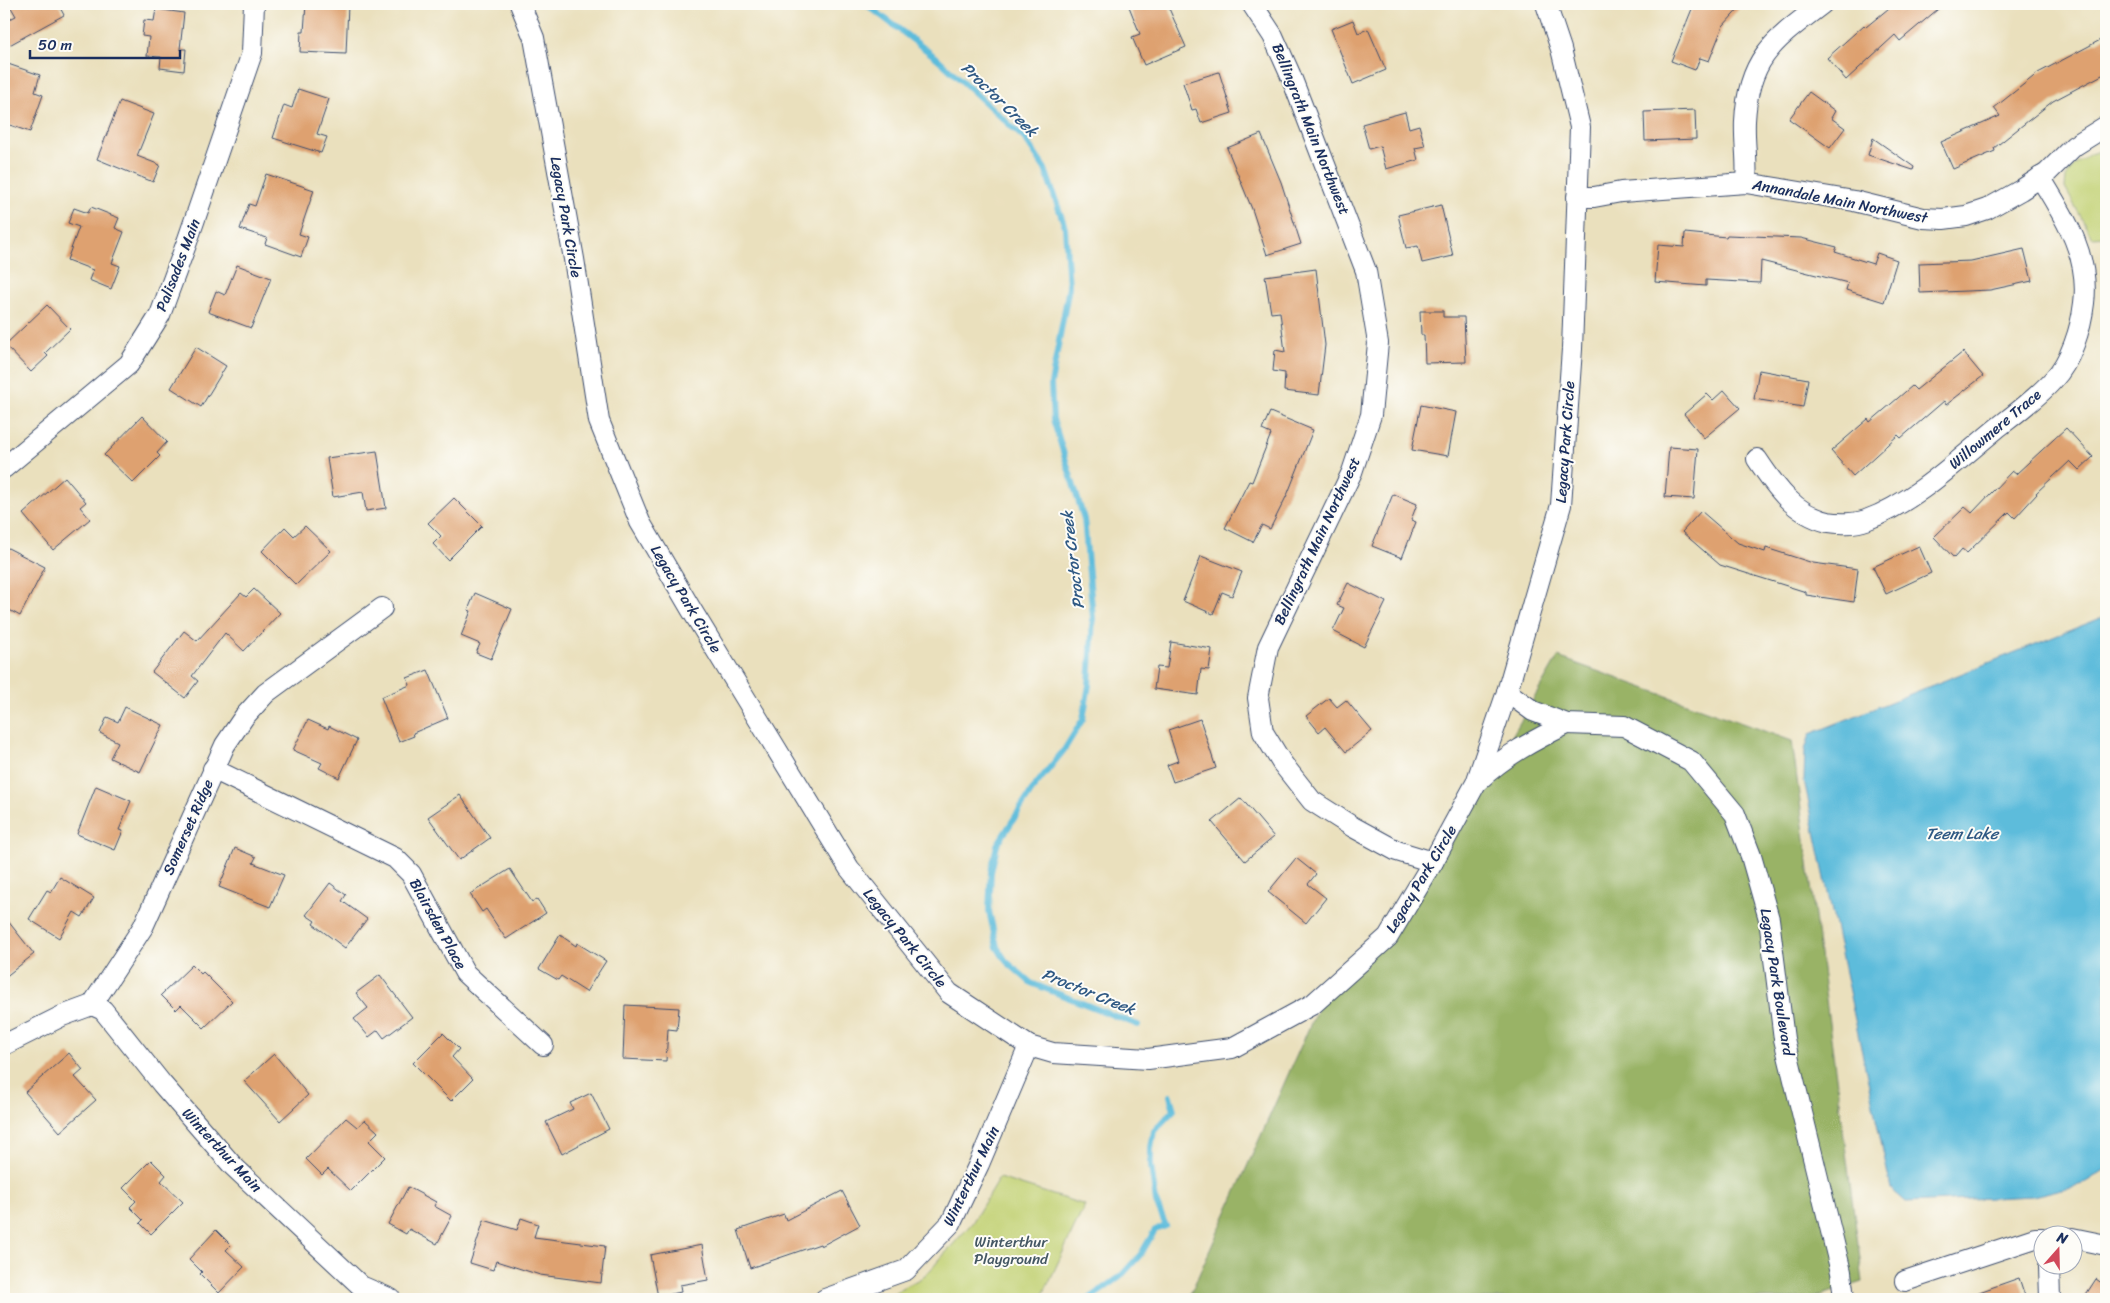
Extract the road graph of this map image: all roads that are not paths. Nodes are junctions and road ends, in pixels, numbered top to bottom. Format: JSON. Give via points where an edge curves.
{"nodes":[{"id":1,"x":254,"y":4,"type":"edge"},
{"id":2,"x":520,"y":4,"type":"edge"},
{"id":3,"x":1252,"y":4,"type":"edge"},
{"id":4,"x":1546,"y":4,"type":"edge"},
{"id":5,"x":1822,"y":4,"type":"edge"},
{"id":6,"x":2106,"y":126,"type":"edge"},
{"id":7,"x":2040,"y":177,"type":"junction"},
{"id":8,"x":1746,"y":183,"type":"junction"},
{"id":9,"x":1577,"y":197,"type":"junction"},
{"id":10,"x":1757,"y":458,"type":"dead end"},
{"id":11,"x":4,"y":468,"type":"edge"},
{"id":12,"x":382,"y":608,"type":"dead end"},
{"id":13,"x":1506,"y":692,"type":"junction"},
{"id":14,"x":1566,"y":724,"type":"junction"},
{"id":15,"x":213,"y":769,"type":"junction"},
{"id":16,"x":1476,"y":783,"type":"junction"},
{"id":17,"x":1433,"y":862,"type":"junction"},
{"id":18,"x":92,"y":1005,"type":"junction"},
{"id":19,"x":4,"y":1045,"type":"edge"},
{"id":20,"x":543,"y":1045,"type":"dead end"},
{"id":21,"x":1028,"y":1046,"type":"junction"},
{"id":22,"x":2032,"y":1239,"type":"edge"},
{"id":23,"x":2082,"y":1240,"type":"edge"},
{"id":24,"x":2106,"y":1245,"type":"edge"},
{"id":25,"x":2049,"y":1276,"type":"edge"},
{"id":26,"x":1905,"y":1281,"type":"dead end"},
{"id":27,"x":391,"y":1299,"type":"edge"},
{"id":28,"x":825,"y":1299,"type":"edge"},
{"id":29,"x":1844,"y":1299,"type":"edge"},
{"id":30,"x":2050,"y":1299,"type":"edge"}],
"edges":[{"from":1,"to":11,"type":"street","name":"Palisades Main","via":[[252,53],[160,315],[128,364]]},
{"from":2,"to":21,"type":"street","name":"Legacy Park Circle","via":[[534,38],[600,421],[640,522],[849,868],[949,993]]},
{"from":3,"to":17,"type":"street","name":"Bellingrath Main Northwest","via":[[1274,36],[1366,271],[1378,343],[1371,415],[1352,472],[1268,647],[1258,698],[1263,732],[1282,763],[1312,800],[1353,828],[1397,851]]},
{"from":4,"to":9,"type":"street","name":"Legacy Park Circle","via":[[1580,127]]},
{"from":5,"to":8,"type":"street","via":[[1779,36],[1751,77],[1745,121]]},
{"from":6,"to":7,"type":"street","name":"Annandale Main Northwest","via":[[2074,146]]},
{"from":7,"to":8,"type":"street","name":"Annandale Main Northwest","via":[[1987,209],[1943,219],[1923,218],[1845,200]]},
{"from":7,"to":10,"type":"street","name":"Willowmere Trace","via":[[2079,249],[2084,280],[2084,303],[2076,336],[2054,380],[1952,465],[1904,500],[1865,520],[1829,522],[1804,512],[1791,504]]},
{"from":8,"to":9,"type":"street","name":"Annandale Main Northwest"},
{"from":9,"to":13,"type":"street","name":"Legacy Park Circle","via":[[1572,349],[1561,505]]},
{"from":12,"to":15,"type":"street","name":"Somerset Ridge","via":[[266,693],[224,745]]},
{"from":13,"to":14,"type":"street","name":"Legacy Park Boulevard","via":[[1532,711]]},
{"from":13,"to":16,"type":"street","name":"Legacy Park Circle"},
{"from":14,"to":16,"type":"street","via":[[1527,743]]},
{"from":14,"to":29,"type":"street","name":"Legacy Park Boulevard","via":[[1624,726],[1691,761],[1735,814],[1769,919],[1784,1039],[1841,1272]]},
{"from":15,"to":18,"type":"street","name":"Somerset Ridge","via":[[143,927]]},
{"from":15,"to":20,"type":"street","name":"Blairsden Place","via":[[395,858],[411,874],[466,973]]},
{"from":16,"to":17,"type":"street","name":"Legacy Park Circle"},
{"from":17,"to":21,"type":"street","name":"Legacy Park Circle","via":[[1388,937],[1313,1004],[1232,1048],[1148,1059],[1053,1053]]},
{"from":18,"to":19,"type":"street"},
{"from":18,"to":27,"type":"street","name":"Winterthur Main","via":[[103,1010],[233,1166],[361,1286]]},
{"from":21,"to":28,"type":"street","name":"Winterthur Main","via":[[951,1223],[906,1270]]},
{"from":22,"to":26,"type":"street"},
{"from":23,"to":24,"type":"street"},
{"from":25,"to":30,"type":"street"}]}
